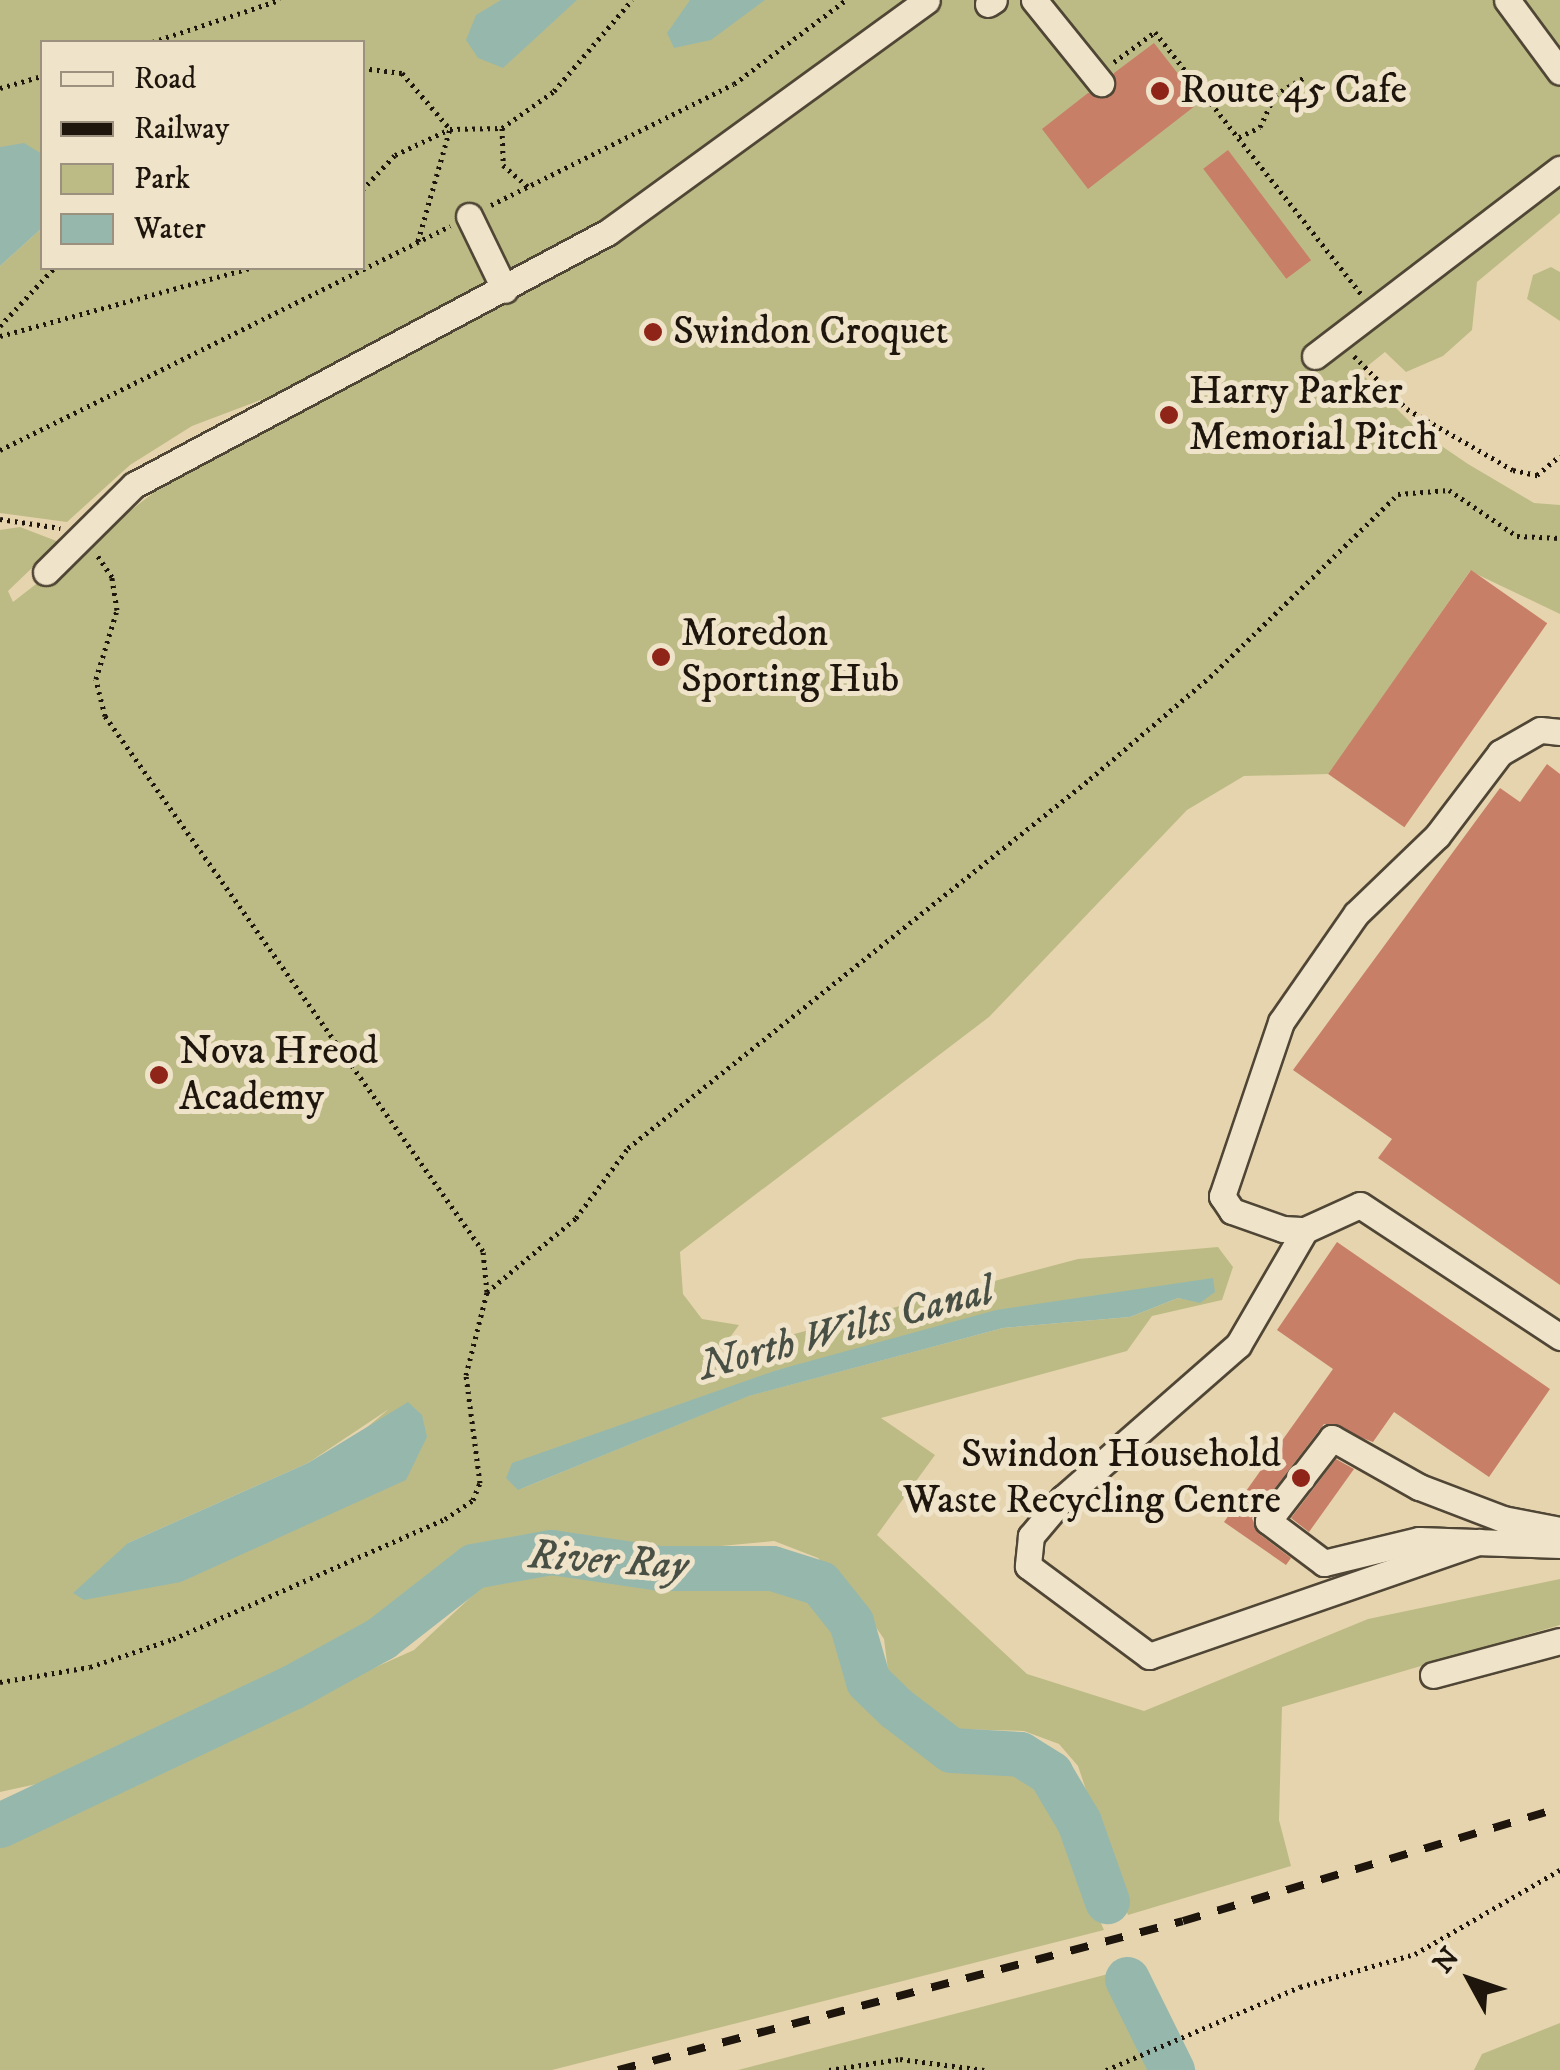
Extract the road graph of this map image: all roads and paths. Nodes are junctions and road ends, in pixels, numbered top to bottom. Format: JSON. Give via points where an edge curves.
{"nodes":[{"id":1,"x":280,"y":0,"type":"edge"},
{"id":2,"x":632,"y":0,"type":"edge"},
{"id":3,"x":846,"y":0,"type":"edge"},
{"id":4,"x":927,"y":0,"type":"edge"},
{"id":5,"x":1034,"y":0,"type":"edge"},
{"id":6,"x":1507,"y":0,"type":"edge"},
{"id":7,"x":158,"y":40,"type":"edge"},
{"id":8,"x":365,"y":68,"type":"edge"},
{"id":9,"x":1560,"y":72,"type":"edge"},
{"id":10,"x":40,"y":77,"type":"edge"},
{"id":11,"x":1303,"y":78,"type":"dead end"},
{"id":12,"x":1098,"y":79,"type":"joint"},
{"id":13,"x":0,"y":88,"type":"edge"},
{"id":14,"x":502,"y":128,"type":"junction"},
{"id":15,"x":450,"y":129,"type":"junction"},
{"id":16,"x":1239,"y":137,"type":"junction"},
{"id":17,"x":1560,"y":169,"type":"edge"},
{"id":18,"x":365,"y":187,"type":"edge"},
{"id":19,"x":528,"y":187,"type":"junction"},
{"id":20,"x":469,"y":216,"type":"junction"},
{"id":21,"x":417,"y":242,"type":"junction"},
{"id":22,"x":365,"y":268,"type":"edge"},
{"id":23,"x":52,"y":270,"type":"edge"},
{"id":24,"x":243,"y":270,"type":"edge"},
{"id":25,"x":361,"y":270,"type":"edge"},
{"id":26,"x":505,"y":290,"type":"junction"},
{"id":27,"x":1376,"y":313,"type":"junction"},
{"id":28,"x":0,"y":326,"type":"edge"},
{"id":29,"x":0,"y":336,"type":"edge"},
{"id":30,"x":1339,"y":339,"type":"junction"},
{"id":31,"x":1315,"y":356,"type":"dead end"},
{"id":32,"x":0,"y":450,"type":"edge"},
{"id":33,"x":1560,"y":456,"type":"edge"},
{"id":34,"x":0,"y":519,"type":"edge"},
{"id":35,"x":78,"y":538,"type":"junction"},
{"id":36,"x":1560,"y":538,"type":"edge"},
{"id":37,"x":46,"y":572,"type":"dead end"},
{"id":38,"x":1560,"y":732,"type":"edge"},
{"id":39,"x":1305,"y":1230,"type":"junction"},
{"id":40,"x":487,"y":1292,"type":"junction"},
{"id":41,"x":1560,"y":1337,"type":"edge"},
{"id":42,"x":1560,"y":1530,"type":"edge"},
{"id":43,"x":1478,"y":1542,"type":"junction"},
{"id":44,"x":1560,"y":1545,"type":"edge"},
{"id":45,"x":1560,"y":1642,"type":"edge"},
{"id":46,"x":1433,"y":1676,"type":"dead end"},
{"id":47,"x":0,"y":1682,"type":"edge"},
{"id":48,"x":1560,"y":1870,"type":"edge"},
{"id":49,"x":829,"y":2070,"type":"edge"},
{"id":50,"x":984,"y":2070,"type":"edge"},
{"id":51,"x":1106,"y":2070,"type":"edge"}],
"edges":[{"from":1,"to":7,"type":"path"},
{"from":2,"to":14,"type":"path","via":[[554,91]]},
{"from":3,"to":19,"type":"path","via":[[734,84]]},
{"from":4,"to":26,"type":"street","via":[[834,60],[658,199]]},
{"from":5,"to":12,"type":"street"},
{"from":6,"to":9,"type":"street"},
{"from":8,"to":15,"type":"path","via":[[402,74]]},
{"from":10,"to":13,"type":"path"},
{"from":11,"to":16,"type":"path","via":[[1274,95],[1260,127]]},
{"from":12,"to":16,"type":"path","via":[[1155,32]]},
{"from":14,"to":15,"type":"path"},
{"from":14,"to":19,"type":"path","via":[[503,164]]},
{"from":15,"to":18,"type":"path","via":[[396,155]]},
{"from":15,"to":21,"type":"path"},
{"from":16,"to":27,"type":"path"},
{"from":17,"to":27,"type":"street"},
{"from":19,"to":20,"type":"path"},
{"from":20,"to":21,"type":"path"},
{"from":20,"to":26,"type":"street"},
{"from":21,"to":22,"type":"path"},
{"from":23,"to":28,"type":"path"},
{"from":24,"to":29,"type":"path"},
{"from":25,"to":32,"type":"path"},
{"from":26,"to":35,"type":"street","via":[[172,462]]},
{"from":27,"to":30,"type":"street"},
{"from":30,"to":31,"type":"street"},
{"from":30,"to":33,"type":"path","via":[[1407,409],[1497,462],[1528,476]]},
{"from":34,"to":35,"type":"path","via":[[52,525]]},
{"from":35,"to":37,"type":"street"},
{"from":35,"to":40,"type":"path","via":[[102,560],[115,591],[96,679],[106,716],[470,1228],[483,1252]]},
{"from":36,"to":40,"type":"path","via":[[1517,536],[1449,490],[1398,494],[1223,665],[1090,780],[664,1116],[628,1148],[576,1218]]},
{"from":38,"to":39,"type":"street","via":[[1540,730],[1500,753],[1437,836],[1356,914],[1280,1022],[1222,1196],[1232,1211]]},
{"from":39,"to":41,"type":"street","via":[[1360,1205]]},
{"from":39,"to":43,"type":"street","via":[[1238,1345],[1063,1498],[1031,1536],[1028,1566],[1150,1656]]},
{"from":40,"to":47,"type":"path","via":[[466,1375],[480,1483],[473,1500],[131,1656]]},
{"from":42,"to":43,"type":"street","via":[[1503,1520],[1395,1477],[1332,1438],[1268,1521],[1324,1563],[1450,1540]]},
{"from":43,"to":44,"type":"street"},
{"from":45,"to":46,"type":"street"},
{"from":48,"to":51,"type":"path","via":[[1416,1954],[1300,1986]]},
{"from":49,"to":50,"type":"path","via":[[900,2059]]}]}
